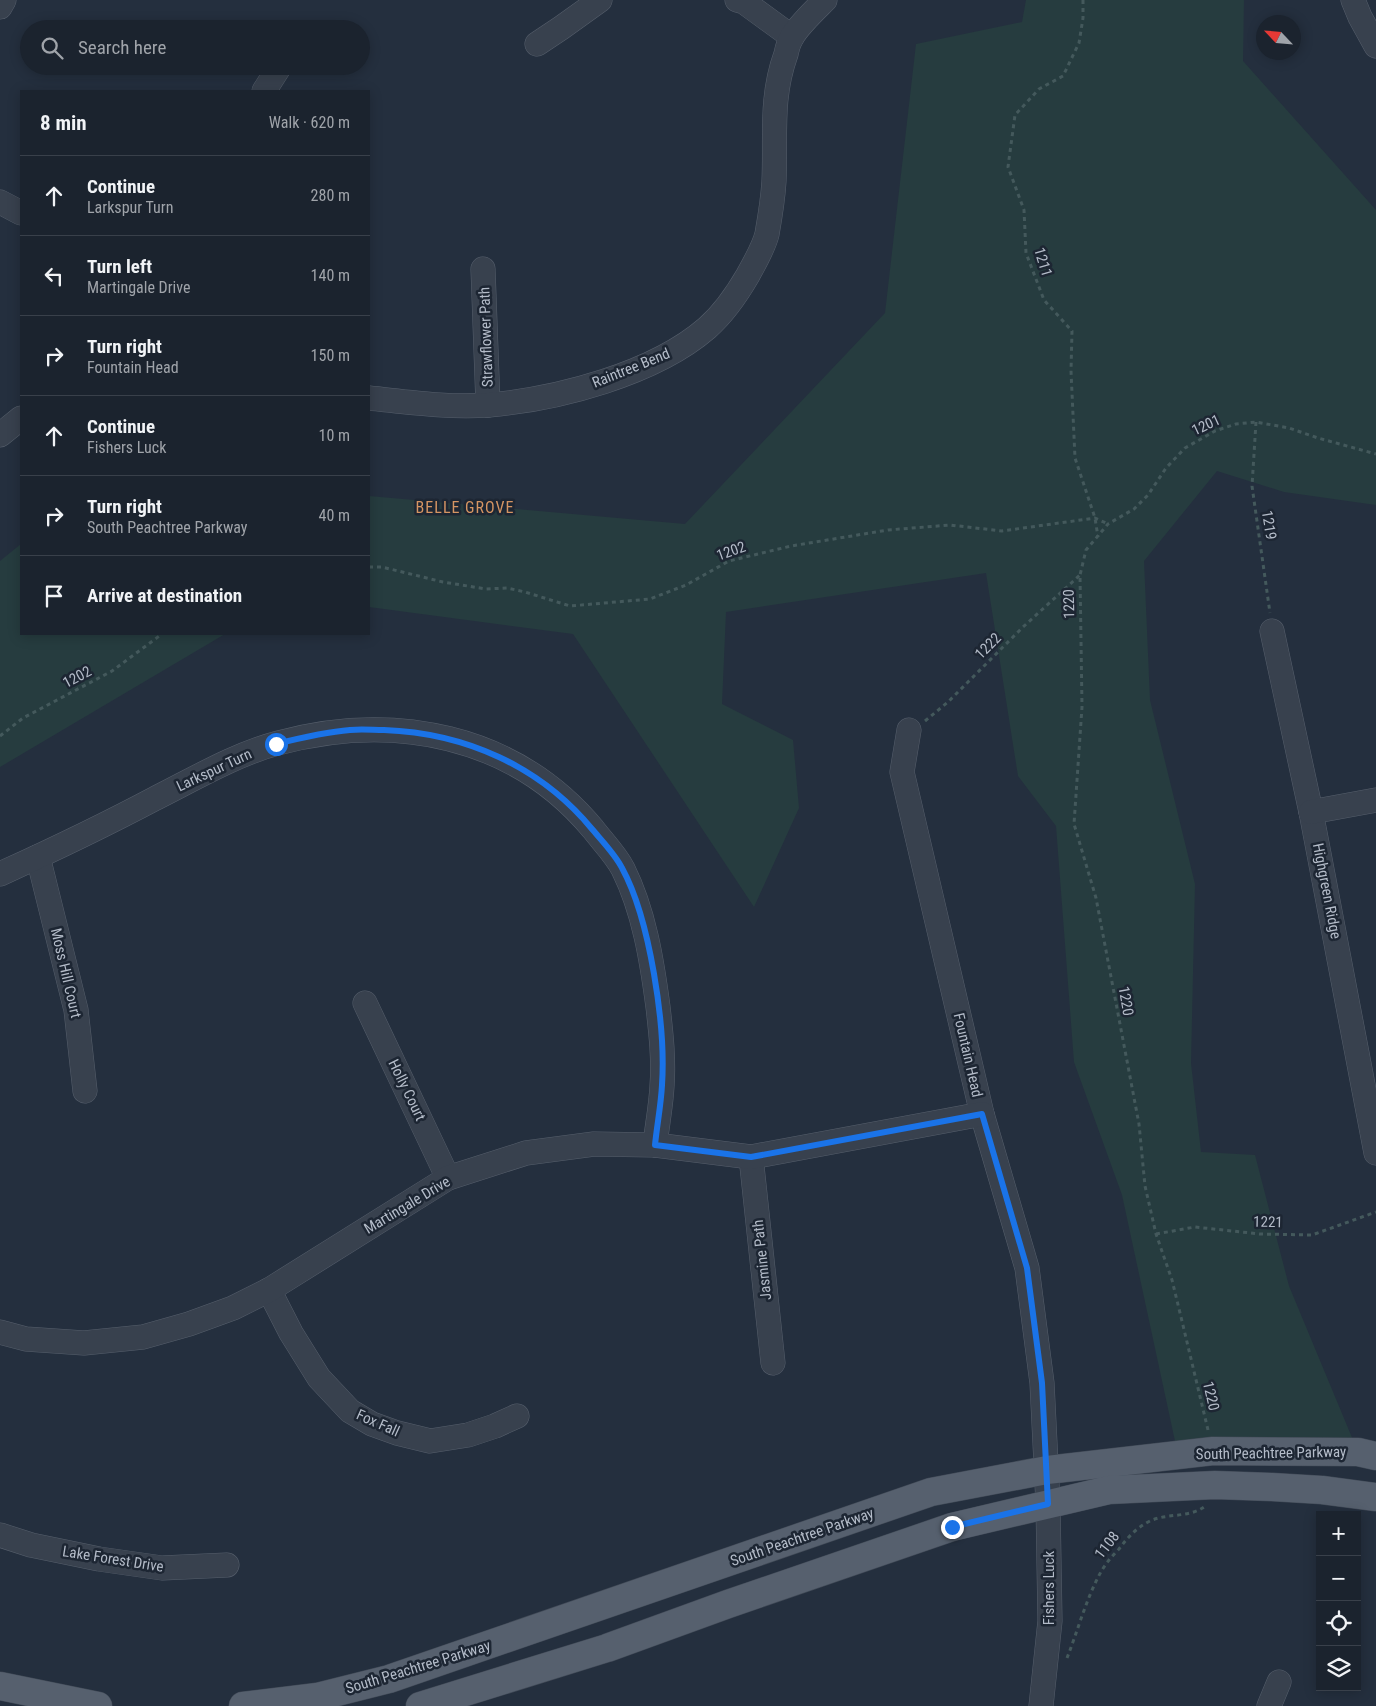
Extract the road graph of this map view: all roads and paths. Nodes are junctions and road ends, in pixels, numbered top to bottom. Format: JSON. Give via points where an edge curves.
{"nodes":[{"id":1,"x":4,"y":0,"type":"edge"},
{"id":2,"x":600,"y":0,"type":"edge"},
{"id":3,"x":737,"y":0,"type":"edge"},
{"id":4,"x":825,"y":0,"type":"edge"},
{"id":5,"x":1083,"y":0,"type":"edge"},
{"id":6,"x":1353,"y":0,"type":"edge"},
{"id":7,"x":0,"y":7,"type":"edge"},
{"id":8,"x":792,"y":36,"type":"junction"},
{"id":9,"x":537,"y":44,"type":"dead end"},
{"id":10,"x":1376,"y":46,"type":"edge"},
{"id":11,"x":274,"y":75,"type":"edge"},
{"id":12,"x":265,"y":90,"type":"edge"},
{"id":13,"x":0,"y":202,"type":"edge"},
{"id":14,"x":20,"y":212,"type":"edge"},
{"id":15,"x":483,"y":269,"type":"dead end"},
{"id":16,"x":370,"y":398,"type":"edge"},
{"id":17,"x":488,"y":405,"type":"junction"},
{"id":18,"x":20,"y":419,"type":"edge"},
{"id":19,"x":1256,"y":422,"type":"junction"},
{"id":20,"x":0,"y":435,"type":"edge"},
{"id":21,"x":1376,"y":454,"type":"edge"},
{"id":22,"x":1095,"y":518,"type":"junction"},
{"id":23,"x":1108,"y":524,"type":"junction"},
{"id":24,"x":1098,"y":537,"type":"junction"},
{"id":25,"x":1086,"y":550,"type":"joint"},
{"id":26,"x":370,"y":567,"type":"edge"},
{"id":27,"x":1080,"y":574,"type":"junction"},
{"id":28,"x":1272,"y":631,"type":"joint"},
{"id":29,"x":161,"y":635,"type":"edge"},
{"id":30,"x":909,"y":730,"type":"joint"},
{"id":31,"x":0,"y":736,"type":"edge"},
{"id":32,"x":1376,"y":800,"type":"edge"},
{"id":33,"x":1311,"y":812,"type":"junction"},
{"id":34,"x":38,"y":857,"type":"junction"},
{"id":35,"x":0,"y":874,"type":"edge"},
{"id":36,"x":365,"y":1003,"type":"dead end"},
{"id":37,"x":85,"y":1091,"type":"dead end"},
{"id":38,"x":982,"y":1114,"type":"junction"},
{"id":39,"x":1376,"y":1144,"type":"edge"},
{"id":40,"x":655,"y":1145,"type":"junction"},
{"id":41,"x":751,"y":1157,"type":"junction"},
{"id":42,"x":448,"y":1178,"type":"junction"},
{"id":43,"x":1376,"y":1212,"type":"edge"},
{"id":44,"x":1156,"y":1234,"type":"junction"},
{"id":45,"x":269,"y":1290,"type":"junction"},
{"id":46,"x":0,"y":1332,"type":"edge"},
{"id":47,"x":773,"y":1363,"type":"dead end"},
{"id":48,"x":517,"y":1416,"type":"dead end"},
{"id":49,"x":1213,"y":1451,"type":"junction"},
{"id":50,"x":1376,"y":1456,"type":"edge"},
{"id":51,"x":1047,"y":1470,"type":"junction"},
{"id":52,"x":1215,"y":1485,"type":"junction"},
{"id":53,"x":1376,"y":1497,"type":"edge"},
{"id":54,"x":1048,"y":1504,"type":"junction"},
{"id":55,"x":0,"y":1535,"type":"edge"},
{"id":56,"x":227,"y":1565,"type":"dead end"},
{"id":57,"x":1066,"y":1668,"type":"dead end"},
{"id":58,"x":1279,"y":1682,"type":"dead end"},
{"id":59,"x":0,"y":1686,"type":"edge"},
{"id":60,"x":98,"y":1706,"type":"edge"},
{"id":61,"x":243,"y":1706,"type":"edge"},
{"id":62,"x":420,"y":1706,"type":"edge"},
{"id":63,"x":1041,"y":1706,"type":"edge"},
{"id":64,"x":1268,"y":1706,"type":"edge"}],
"edges":[{"from":1,"to":7,"type":"street"},
{"from":2,"to":9,"type":"street"},
{"from":3,"to":8,"type":"street"},
{"from":4,"to":8,"type":"street","name":"Raintree Bend"},
{"from":5,"to":22,"type":"path","name":"1211","via":[[1084,18],[1079,43],[1063,76],[1038,89],[1015,115],[1008,166],[1024,210],[1026,253],[1040,291],[1072,331],[1075,458]]},
{"from":6,"to":10,"type":"street"},
{"from":8,"to":17,"type":"street","name":"Raintree Bend","via":[[778,74],[774,183],[766,236],[754,264],[728,307],[685,345],[644,366],[596,384],[547,397]]},
{"from":11,"to":12,"type":"street"},
{"from":13,"to":14,"type":"street"},
{"from":15,"to":17,"type":"street","name":"Strawflower Path"},
{"from":16,"to":17,"type":"street","name":"Raintree Bend","via":[[427,404]]},
{"from":18,"to":20,"type":"street"},
{"from":19,"to":21,"type":"path","name":"1201","via":[[1290,428]]},
{"from":19,"to":23,"type":"path","name":"1201","via":[[1236,424],[1214,432],[1185,448],[1134,509]]},
{"from":19,"to":28,"type":"path","name":"1219","via":[[1252,486]]},
{"from":22,"to":23,"type":"path"},
{"from":22,"to":24,"type":"path","name":"1211"},
{"from":22,"to":26,"type":"path","name":"1202","via":[[1002,531],[950,525],[888,530],[791,546],[730,561],[686,585],[650,598],[570,606],[507,588],[486,589]]},
{"from":23,"to":24,"type":"path","name":"1201"},
{"from":24,"to":25,"type":"path","name":"1201"},
{"from":25,"to":27,"type":"path","name":"1220"},
{"from":27,"to":30,"type":"path","name":"1222","via":[[948,702]]},
{"from":27,"to":44,"type":"path","name":"1220","via":[[1082,707],[1074,824],[1096,898],[1139,1124],[1145,1186]]},
{"from":28,"to":33,"type":"street","name":"Highgreen Ridge"},
{"from":29,"to":31,"type":"path","name":"1202","via":[[112,671],[23,718]]},
{"from":30,"to":38,"type":"street","name":"Fountain Head","via":[[902,772]]},
{"from":32,"to":33,"type":"street"},
{"from":33,"to":39,"type":"street","name":"Highgreen Ridge"},
{"from":34,"to":35,"type":"street","name":"Larkspur Turn"},
{"from":34,"to":37,"type":"street","name":"Moss Hill Court","via":[[76,1010]]},
{"from":34,"to":40,"type":"street","name":"Larkspur Turn","via":[[208,772],[276,744],[351,730],[380,730],[446,737],[484,749],[534,776],[570,804],[622,866],[632,889],[654,976],[662,1050],[662,1085]]},
{"from":36,"to":42,"type":"street","name":"Holly Court"},
{"from":38,"to":41,"type":"street","name":"Martingale Drive"},
{"from":38,"to":51,"type":"street","name":"Fountain Head","via":[[1027,1268],[1042,1383]]},
{"from":40,"to":41,"type":"street","name":"Martingale Drive"},
{"from":40,"to":42,"type":"street","name":"Martingale Drive","via":[[594,1144],[526,1153]]},
{"from":41,"to":47,"type":"street","name":"Jasmine Path"},
{"from":42,"to":45,"type":"street","name":"Martingale Drive"},
{"from":43,"to":44,"type":"path","name":"1221","via":[[1312,1235],[1260,1234],[1195,1227]]},
{"from":44,"to":49,"type":"path","name":"1220","via":[[1172,1280]]},
{"from":45,"to":46,"type":"street","name":"Martingale Drive","via":[[233,1308],[143,1337],[84,1343],[26,1339]]},
{"from":45,"to":48,"type":"street","name":"Fox Fall","via":[[319,1378],[350,1411],[372,1424],[430,1441],[468,1435]]},
{"from":49,"to":50,"type":"main road","name":"South Peachtree Parkway","via":[[1358,1452]]},
{"from":49,"to":51,"type":"main road","name":"South Peachtree Parkway"},
{"from":51,"to":54,"type":"street","name":"Fishers Luck"},
{"from":51,"to":61,"type":"main road","name":"South Peachtree Parkway","via":[[931,1492],[388,1679],[317,1697]]},
{"from":52,"to":53,"type":"main road","name":"South Peachtree Parkway","via":[[1322,1490]]},
{"from":52,"to":54,"type":"main road","name":"South Peachtree Parkway","via":[[1109,1490]]},
{"from":52,"to":57,"type":"path","name":"1108","via":[[1215,1501],[1200,1510],[1160,1516],[1129,1536],[1103,1568],[1092,1589]]},
{"from":54,"to":62,"type":"main road","name":"South Peachtree Parkway","via":[[952,1527],[607,1648]]},
{"from":54,"to":63,"type":"street","name":"Fishers Luck","via":[[1050,1621]]},
{"from":55,"to":56,"type":"street","name":"Lake Forest Drive","via":[[108,1561],[162,1568]]},
{"from":58,"to":64,"type":"street"},
{"from":59,"to":60,"type":"main road"}]}
